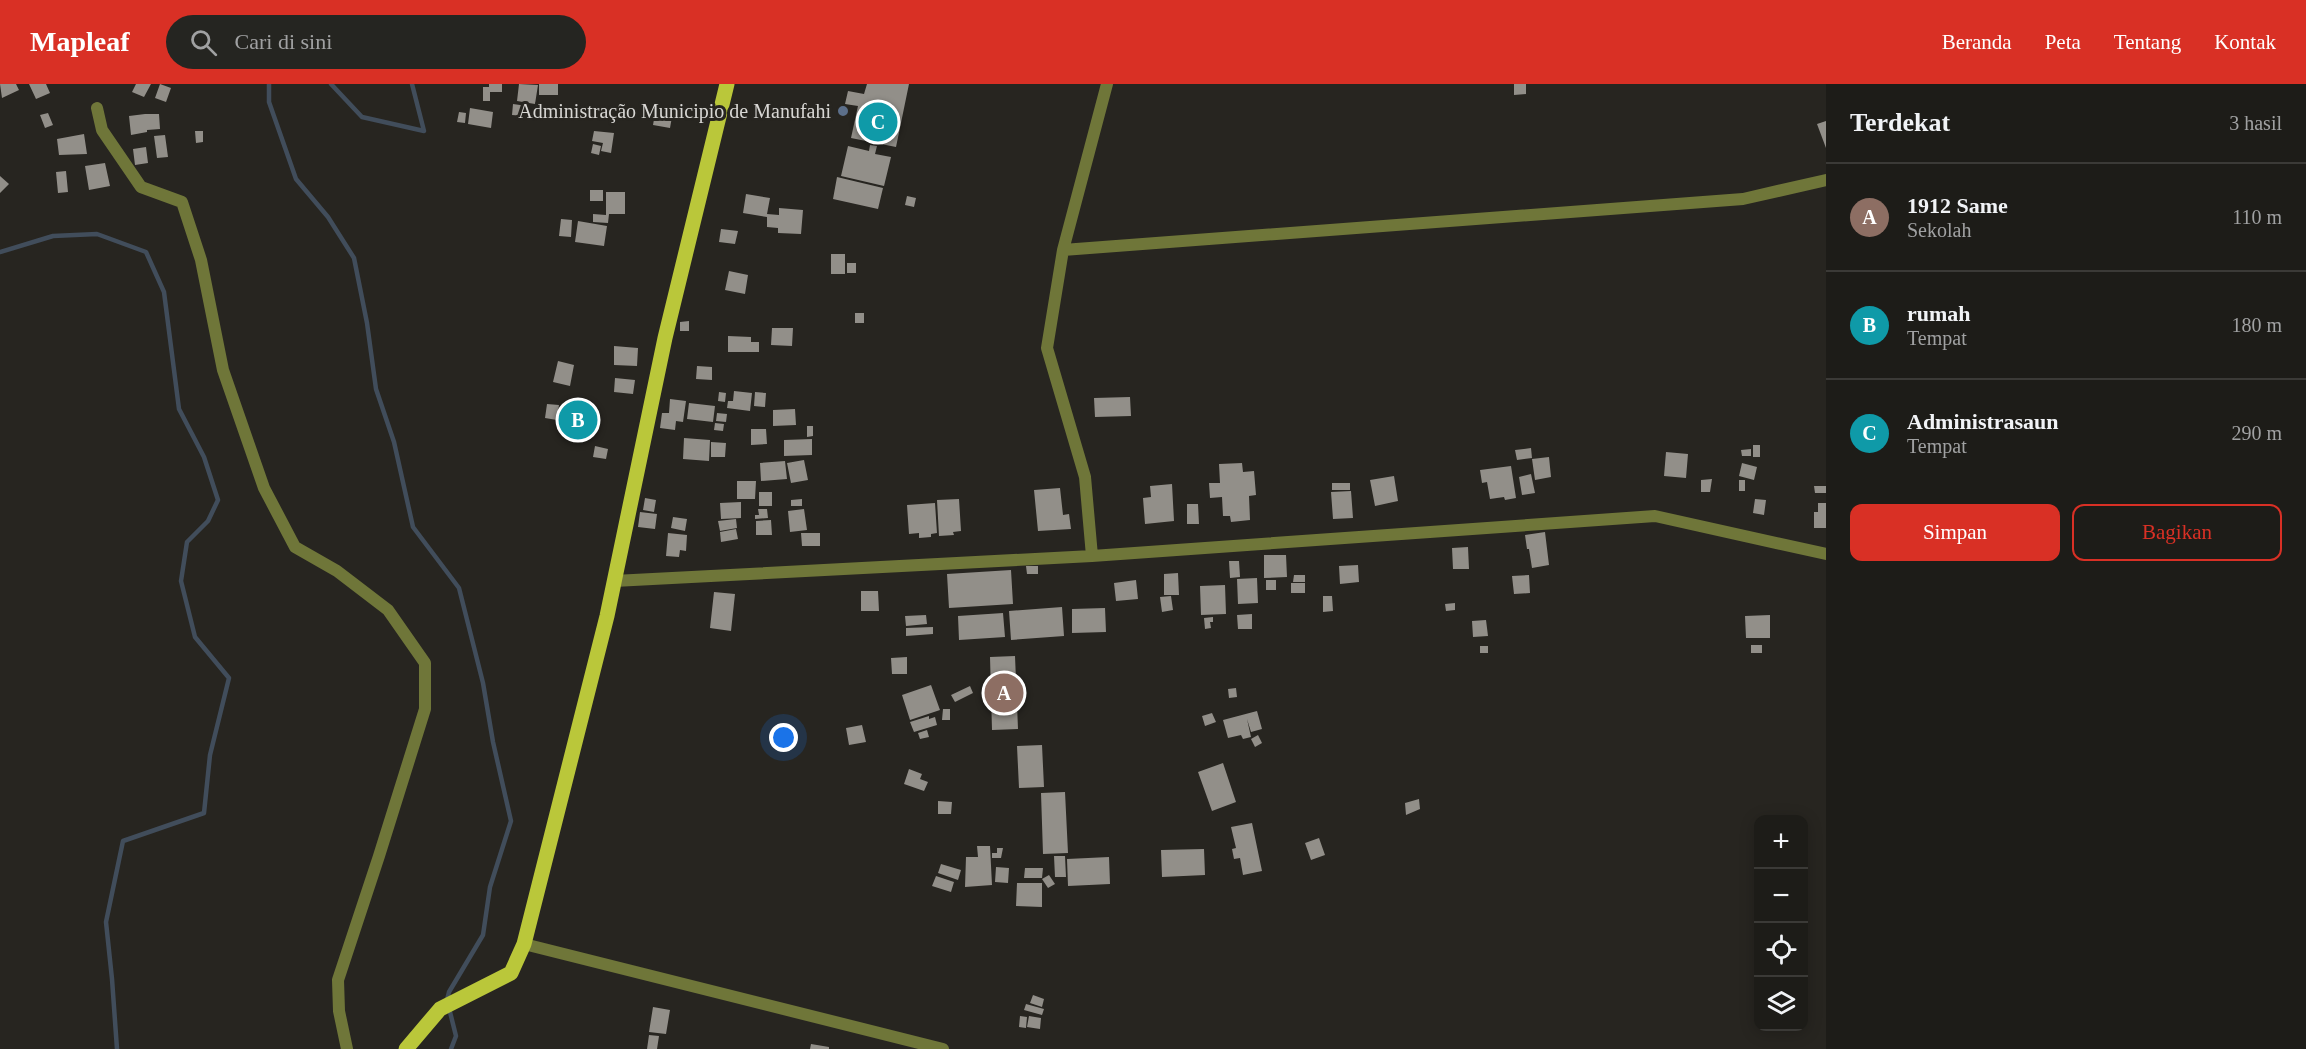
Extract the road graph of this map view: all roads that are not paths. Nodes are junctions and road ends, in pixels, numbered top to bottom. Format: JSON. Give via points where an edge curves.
{"nodes":[{"id":1,"x":727,"y":84,"type":"edge"},
{"id":2,"x":1107,"y":84,"type":"edge"},
{"id":3,"x":97,"y":108,"type":"dead end"},
{"id":4,"x":1826,"y":180,"type":"edge"},
{"id":5,"x":1063,"y":250,"type":"junction"},
{"id":6,"x":1826,"y":554,"type":"edge"},
{"id":7,"x":1092,"y":556,"type":"junction"},
{"id":8,"x":614,"y":581,"type":"junction"},
{"id":9,"x":524,"y":944,"type":"junction"},
{"id":10,"x":347,"y":1049,"type":"edge"},
{"id":11,"x":406,"y":1049,"type":"edge"},
{"id":12,"x":943,"y":1049,"type":"edge"}],
"edges":[{"from":1,"to":8,"type":"main road","via":[[665,339]]},
{"from":2,"to":5,"type":"street"},
{"from":3,"to":10,"type":"street","via":[[102,130],[141,187],[182,202],[201,260],[224,370],[264,488],[295,547],[337,571],[388,610],[425,663],[425,710],[338,980],[339,1011]]},
{"from":4,"to":5,"type":"street","via":[[1743,199]]},
{"from":5,"to":7,"type":"street","via":[[1047,348],[1085,477]]},
{"from":6,"to":7,"type":"street","via":[[1655,516]]},
{"from":7,"to":8,"type":"street"},
{"from":8,"to":9,"type":"main road"},
{"from":9,"to":11,"type":"main road","via":[[511,973],[440,1009]]},
{"from":9,"to":12,"type":"street"}]}
